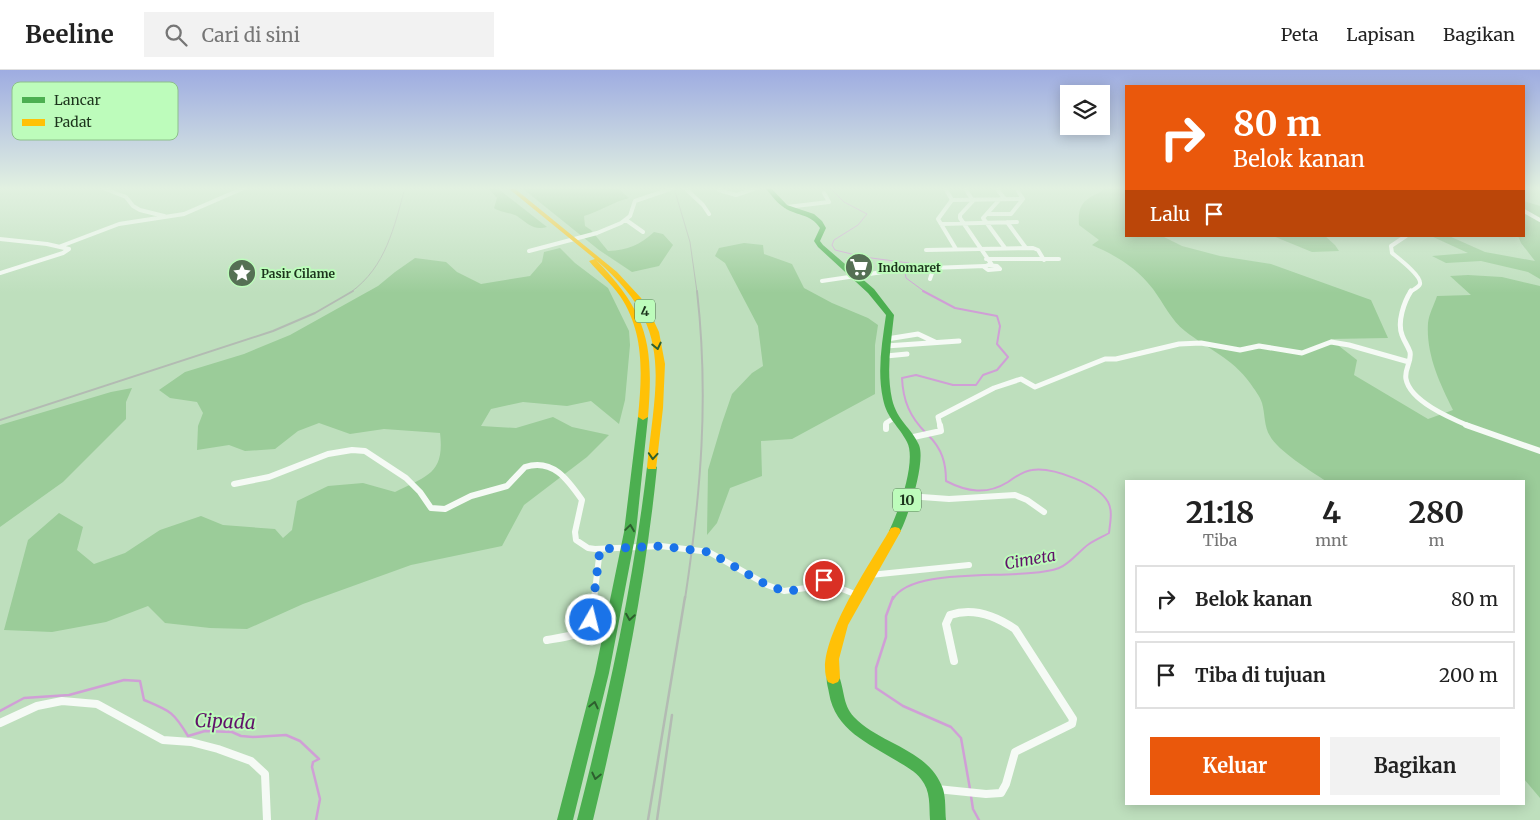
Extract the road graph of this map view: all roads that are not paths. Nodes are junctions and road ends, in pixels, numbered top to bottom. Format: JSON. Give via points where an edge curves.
{"nodes":[{"id":1,"x":123,"y":223,"type":"edge"},
{"id":2,"x":546,"y":223,"type":"edge"},
{"id":3,"x":555,"y":223,"type":"edge"},
{"id":4,"x":619,"y":223,"type":"edge"},
{"id":5,"x":630,"y":223,"type":"edge"},
{"id":6,"x":821,"y":223,"type":"edge"},
{"id":7,"x":964,"y":223,"type":"joint"},
{"id":8,"x":987,"y":223,"type":"edge"},
{"id":9,"x":1009,"y":223,"type":"edge"},
{"id":10,"x":941,"y":224,"type":"joint"},
{"id":11,"x":643,"y":232,"type":"dead end"},
{"id":12,"x":1404,"y":237,"type":"edge"},
{"id":13,"x":0,"y":239,"type":"edge"},
{"id":14,"x":61,"y":246,"type":"junction"},
{"id":15,"x":981,"y":248,"type":"junction"},
{"id":16,"x":1005,"y":248,"type":"junction"},
{"id":17,"x":1025,"y":248,"type":"junction"},
{"id":18,"x":956,"y":249,"type":"junction"},
{"id":19,"x":926,"y":250,"type":"dead end"},
{"id":20,"x":528,"y":251,"type":"dead end"},
{"id":21,"x":1045,"y":259,"type":"junction"},
{"id":22,"x":1059,"y":259,"type":"dead end"},
{"id":23,"x":988,"y":263,"type":"junction"},
{"id":24,"x":929,"y":268,"type":"junction"},
{"id":25,"x":0,"y":273,"type":"edge"},
{"id":26,"x":852,"y":274,"type":"junction"},
{"id":27,"x":930,"y":279,"type":"dead end"},
{"id":28,"x":822,"y":281,"type":"dead end"},
{"id":29,"x":960,"y":340,"type":"dead end"},
{"id":30,"x":935,"y":342,"type":"junction"},
{"id":31,"x":886,"y":347,"type":"junction"},
{"id":32,"x":907,"y":354,"type":"dead end"},
{"id":33,"x":1409,"y":362,"type":"junction"},
{"id":34,"x":894,"y":418,"type":"junction"},
{"id":35,"x":886,"y":429,"type":"dead end"},
{"id":36,"x":910,"y":438,"type":"junction"},
{"id":37,"x":1540,"y":451,"type":"edge"},
{"id":38,"x":234,"y":484,"type":"dead end"},
{"id":39,"x":908,"y":496,"type":"junction"},
{"id":40,"x":1044,"y":512,"type":"dead end"},
{"id":41,"x":600,"y":549,"type":"junction"},
{"id":42,"x":969,"y":565,"type":"dead end"},
{"id":43,"x":870,"y":575,"type":"junction"},
{"id":44,"x":857,"y":596,"type":"junction"},
{"id":45,"x":547,"y":640,"type":"dead end"},
{"id":46,"x":954,"y":661,"type":"dead end"},
{"id":47,"x":0,"y":723,"type":"edge"},
{"id":48,"x":935,"y":789,"type":"junction"},
{"id":49,"x":267,"y":820,"type":"edge"},
{"id":50,"x":566,"y":820,"type":"edge"},
{"id":51,"x":585,"y":820,"type":"edge"},
{"id":52,"x":938,"y":820,"type":"edge"}],
"edges":[{"from":1,"to":14,"type":"street"},
{"from":50,"to":2,"type":"highway","number":"4","one_way":true,"via":[[602,673],[630,532],[644,409],[646,353],[641,328],[628,300],[597,265]]},
{"from":3,"to":51,"type":"highway","number":"4","one_way":true,"via":[[611,268],[634,294],[651,325],[659,350],[649,500],[628,634]]},
{"from":4,"to":20,"type":"street"},
{"from":5,"to":11,"type":"street"},
{"from":6,"to":26,"type":"highway","via":[[823,228],[817,241]]},
{"from":7,"to":10,"type":"street"},
{"from":7,"to":15,"type":"street"},
{"from":8,"to":16,"type":"street"},
{"from":9,"to":17,"type":"street"},
{"from":10,"to":18,"type":"street"},
{"from":12,"to":33,"type":"street","via":[[1391,246],[1392,253],[1417,275],[1420,283],[1408,294],[1401,320],[1400,335],[1410,353]]},
{"from":13,"to":14,"type":"street"},
{"from":14,"to":25,"type":"street","via":[[68,251]]},
{"from":15,"to":16,"type":"street"},
{"from":15,"to":18,"type":"street"},
{"from":15,"to":23,"type":"street"},
{"from":16,"to":17,"type":"street"},
{"from":17,"to":21,"type":"street","via":[[1036,249]]},
{"from":18,"to":19,"type":"street"},
{"from":21,"to":22,"type":"street"},
{"from":21,"to":23,"type":"street"},
{"from":23,"to":24,"type":"street"},
{"from":24,"to":26,"type":"street"},
{"from":24,"to":27,"type":"street"},
{"from":26,"to":28,"type":"street"},
{"from":26,"to":31,"type":"highway","via":[[889,311],[891,319]]},
{"from":29,"to":30,"type":"street"},
{"from":30,"to":31,"type":"street"},
{"from":30,"to":31,"type":"street","via":[[917,334]]},
{"from":31,"to":32,"type":"street"},
{"from":31,"to":34,"type":"highway","via":[[885,387]]},
{"from":33,"to":36,"type":"street","via":[[1330,342],[1302,353],[1259,346],[1240,350],[1201,343],[1178,344],[1105,359],[1040,385],[1021,379],[999,386],[938,417],[941,430]]},
{"from":33,"to":37,"type":"street","via":[[1407,382],[1426,402],[1476,430]]},
{"from":34,"to":35,"type":"street","via":[[886,423]]},
{"from":34,"to":36,"type":"highway"},
{"from":36,"to":39,"type":"highway","number":"10","via":[[915,450]]},
{"from":38,"to":41,"type":"street","via":[[270,477],[330,453],[365,451],[406,478],[431,508],[440,510],[508,485],[527,466],[554,466],[582,500],[576,540],[588,548]]},
{"from":39,"to":40,"type":"street","via":[[949,499],[1015,496]]},
{"from":39,"to":43,"type":"highway","number":"10","via":[[901,520]]},
{"from":41,"to":44,"type":"street","via":[[661,546],[709,552],[767,585],[784,591],[806,588],[820,580]]},
{"from":41,"to":45,"type":"street","via":[[588,628],[574,635]]},
{"from":42,"to":43,"type":"street"},
{"from":43,"to":44,"type":"highway","number":"10"},
{"from":44,"to":48,"type":"highway","number":"10","via":[[842,626],[832,660],[837,703],[855,727],[872,741],[914,764]]},
{"from":46,"to":48,"type":"street","via":[[946,624],[950,615],[962,612],[1004,620],[1014,629],[1073,719],[1072,724],[1015,752],[1001,793]]},
{"from":47,"to":49,"type":"street","via":[[37,706],[62,701],[97,704],[163,740],[204,744],[251,761],[265,774]]},
{"from":48,"to":52,"type":"highway"}]}
